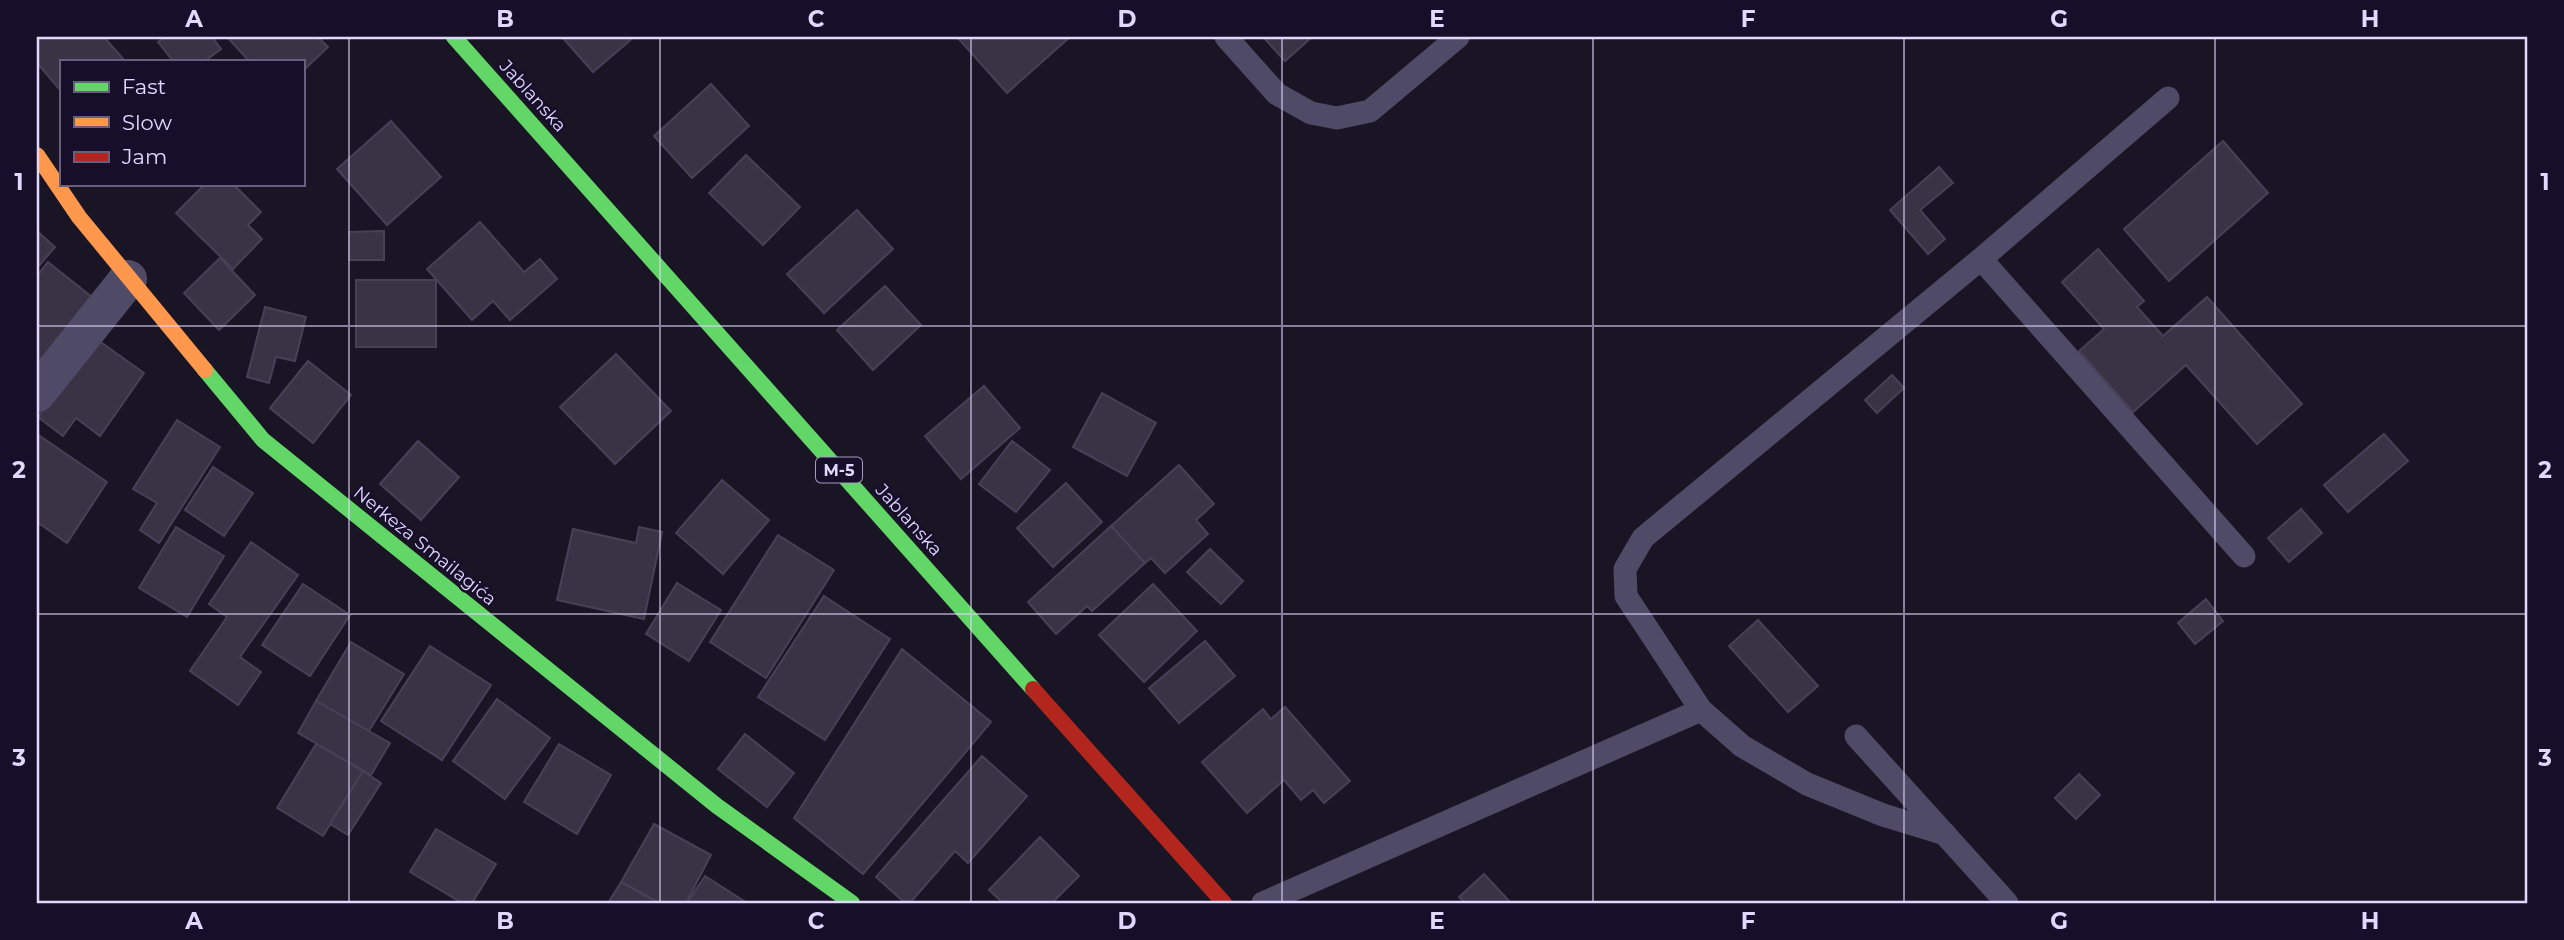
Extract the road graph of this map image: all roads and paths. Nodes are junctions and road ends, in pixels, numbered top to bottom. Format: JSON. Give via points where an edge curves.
{"nodes":[{"id":1,"x":454,"y":37,"type":"edge"},
{"id":2,"x":1226,"y":37,"type":"edge"},
{"id":3,"x":1458,"y":37,"type":"edge"},
{"id":4,"x":2168,"y":98,"type":"dead end"},
{"id":5,"x":37,"y":155,"type":"edge"},
{"id":6,"x":1981,"y":259,"type":"junction"},
{"id":7,"x":128,"y":279,"type":"junction"},
{"id":8,"x":37,"y":393,"type":"edge"},
{"id":9,"x":2244,"y":556,"type":"dead end"},
{"id":10,"x":1701,"y":710,"type":"junction"},
{"id":11,"x":1856,"y":736,"type":"dead end"},
{"id":12,"x":1945,"y":834,"type":"junction"},
{"id":13,"x":852,"y":903,"type":"edge"},
{"id":14,"x":1224,"y":903,"type":"edge"},
{"id":15,"x":1263,"y":903,"type":"edge"},
{"id":16,"x":2007,"y":903,"type":"edge"}],
"edges":[{"from":1,"to":14,"type":"main road","name":"Jablanska","number":"M-5"},
{"from":2,"to":3,"type":"lane","via":[[1277,94],[1311,113],[1336,118],[1370,111]]},
{"from":4,"to":6,"type":"lane"},
{"from":5,"to":7,"type":"main road","name":"Nerkeza Smailagića"},
{"from":6,"to":9,"type":"lane"},
{"from":6,"to":10,"type":"lane","via":[[1643,538],[1625,569],[1626,596]]},
{"from":7,"to":8,"type":"street"},
{"from":7,"to":13,"type":"main road","name":"Nerkeza Smailagića","via":[[263,440],[717,806]]},
{"from":10,"to":12,"type":"lane","via":[[1742,746],[1807,784],[1884,816]]},
{"from":10,"to":15,"type":"lane"},
{"from":11,"to":12,"type":"lane"},
{"from":12,"to":16,"type":"lane"}]}
